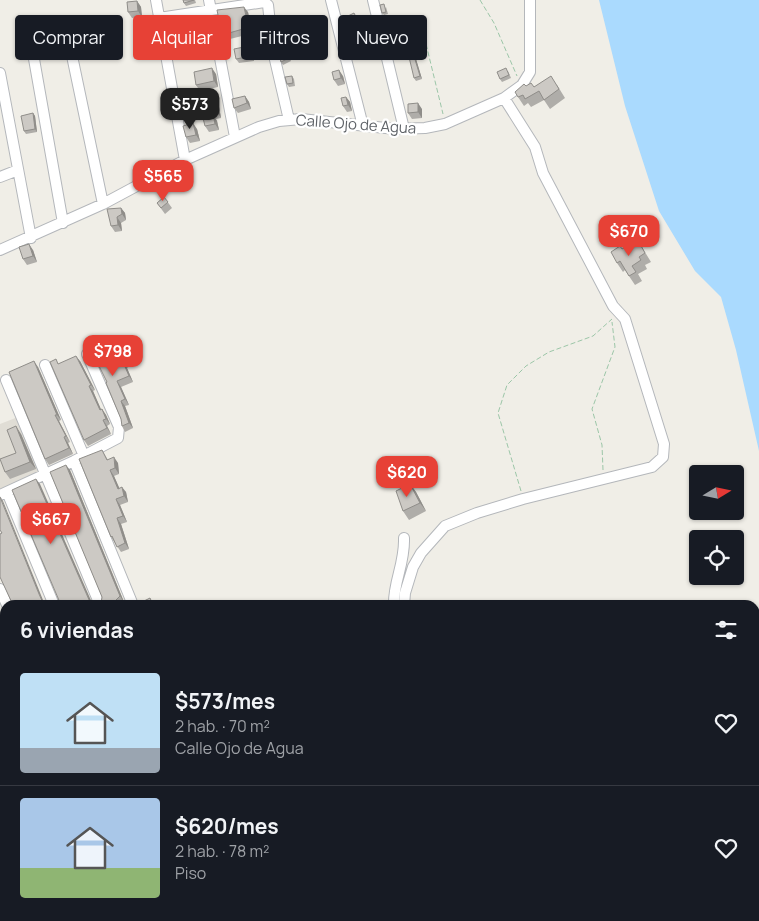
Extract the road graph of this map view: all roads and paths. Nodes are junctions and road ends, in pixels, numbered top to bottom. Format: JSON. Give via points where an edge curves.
{"nodes":[{"id":1,"x":156,"y":0,"type":"edge"},
{"id":2,"x":331,"y":0,"type":"edge"},
{"id":3,"x":373,"y":0,"type":"edge"},
{"id":4,"x":480,"y":0,"type":"edge"},
{"id":5,"x":530,"y":0,"type":"edge"},
{"id":6,"x":210,"y":5,"type":"edge"},
{"id":7,"x":158,"y":15,"type":"edge"},
{"id":8,"x":171,"y":15,"type":"edge"},
{"id":9,"x":427,"y":49,"type":"edge"},
{"id":10,"x":34,"y":60,"type":"edge"},
{"id":11,"x":73,"y":60,"type":"edge"},
{"id":12,"x":167,"y":60,"type":"edge"},
{"id":13,"x":0,"y":73,"type":"edge"},
{"id":14,"x":522,"y":85,"type":"junction"},
{"id":15,"x":504,"y":98,"type":"junction"},
{"id":16,"x":4,"y":116,"type":"edge"},
{"id":17,"x":289,"y":120,"type":"junction"},
{"id":18,"x":445,"y":124,"type":"junction"},
{"id":19,"x":363,"y":126,"type":"junction"},
{"id":20,"x":404,"y":129,"type":"junction"},
{"id":21,"x":235,"y":137,"type":"junction"},
{"id":22,"x":185,"y":160,"type":"junction"},
{"id":23,"x":18,"y":170,"type":"junction"},
{"id":24,"x":0,"y":177,"type":"edge"},
{"id":25,"x":103,"y":204,"type":"junction"},
{"id":26,"x":63,"y":222,"type":"junction"},
{"id":27,"x":31,"y":238,"type":"junction"},
{"id":28,"x":0,"y":250,"type":"edge"},
{"id":29,"x":613,"y":306,"type":"junction"},
{"id":30,"x":612,"y":321,"type":"junction"},
{"id":31,"x":87,"y":354,"type":"dead end"},
{"id":32,"x":45,"y":365,"type":"dead end"},
{"id":33,"x":6,"y":380,"type":"dead end"},
{"id":34,"x":84,"y":456,"type":"junction"},
{"id":35,"x":74,"y":461,"type":"junction"},
{"id":36,"x":45,"y":474,"type":"junction"},
{"id":37,"x":595,"y":481,"type":"junction"},
{"id":38,"x":3,"y":493,"type":"edge"},
{"id":39,"x":523,"y":499,"type":"junction"},
{"id":40,"x":404,"y":538,"type":"dead end"},
{"id":41,"x":52,"y":600,"type":"edge"},
{"id":42,"x":98,"y":600,"type":"edge"},
{"id":43,"x":131,"y":600,"type":"edge"},
{"id":44,"x":394,"y":600,"type":"edge"},
{"id":45,"x":404,"y":600,"type":"edge"}],
"edges":[{"from":1,"to":7,"type":"street"},
{"from":2,"to":19,"type":"street"},
{"from":3,"to":20,"type":"street"},
{"from":4,"to":14,"type":"path"},
{"from":5,"to":14,"type":"street","via":[[530,72]]},
{"from":6,"to":8,"type":"street"},
{"from":6,"to":17,"type":"street","via":[[268,5]]},
{"from":6,"to":21,"type":"street"},
{"from":9,"to":18,"type":"path"},
{"from":10,"to":26,"type":"street"},
{"from":11,"to":25,"type":"street"},
{"from":12,"to":22,"type":"street"},
{"from":13,"to":16,"type":"street"},
{"from":14,"to":15,"type":"street","name":"Calle Ojo de Agua"},
{"from":15,"to":18,"type":"street","name":"Calle Ojo de Agua"},
{"from":15,"to":29,"type":"street","via":[[535,147],[543,173]]},
{"from":16,"to":23,"type":"street"},
{"from":17,"to":19,"type":"street","name":"Calle Ojo de Agua"},
{"from":17,"to":21,"type":"street","name":"Calle Ojo de Agua"},
{"from":18,"to":20,"type":"street","name":"Calle Ojo de Agua"},
{"from":19,"to":20,"type":"street","name":"Calle Ojo de Agua"},
{"from":21,"to":22,"type":"street","name":"Calle Ojo de Agua"},
{"from":22,"to":25,"type":"street","name":"Calle Ojo de Agua"},
{"from":23,"to":24,"type":"street"},
{"from":23,"to":27,"type":"street"},
{"from":25,"to":26,"type":"street","name":"Calle Ojo de Agua"},
{"from":26,"to":27,"type":"street","name":"Calle Ojo de Agua"},
{"from":27,"to":28,"type":"street","name":"Calle Ojo de Agua"},
{"from":29,"to":30,"type":"path"},
{"from":29,"to":37,"type":"street","via":[[625,319],[664,444],[663,457],[652,467]]},
{"from":30,"to":37,"type":"path","via":[[615,348],[592,409],[602,445],[603,471]]},
{"from":30,"to":39,"type":"path","via":[[593,336],[549,352],[526,366],[507,385],[498,413]]},
{"from":31,"to":34,"type":"street","via":[[120,432],[112,442]]},
{"from":32,"to":34,"type":"street"},
{"from":33,"to":36,"type":"street"},
{"from":34,"to":35,"type":"street"},
{"from":35,"to":36,"type":"street"},
{"from":35,"to":43,"type":"street"},
{"from":36,"to":38,"type":"street"},
{"from":36,"to":42,"type":"street"},
{"from":37,"to":39,"type":"street"},
{"from":38,"to":41,"type":"street"},
{"from":39,"to":45,"type":"street","via":[[477,512],[445,526],[413,567]]},
{"from":40,"to":44,"type":"street","via":[[405,554]]}]}
